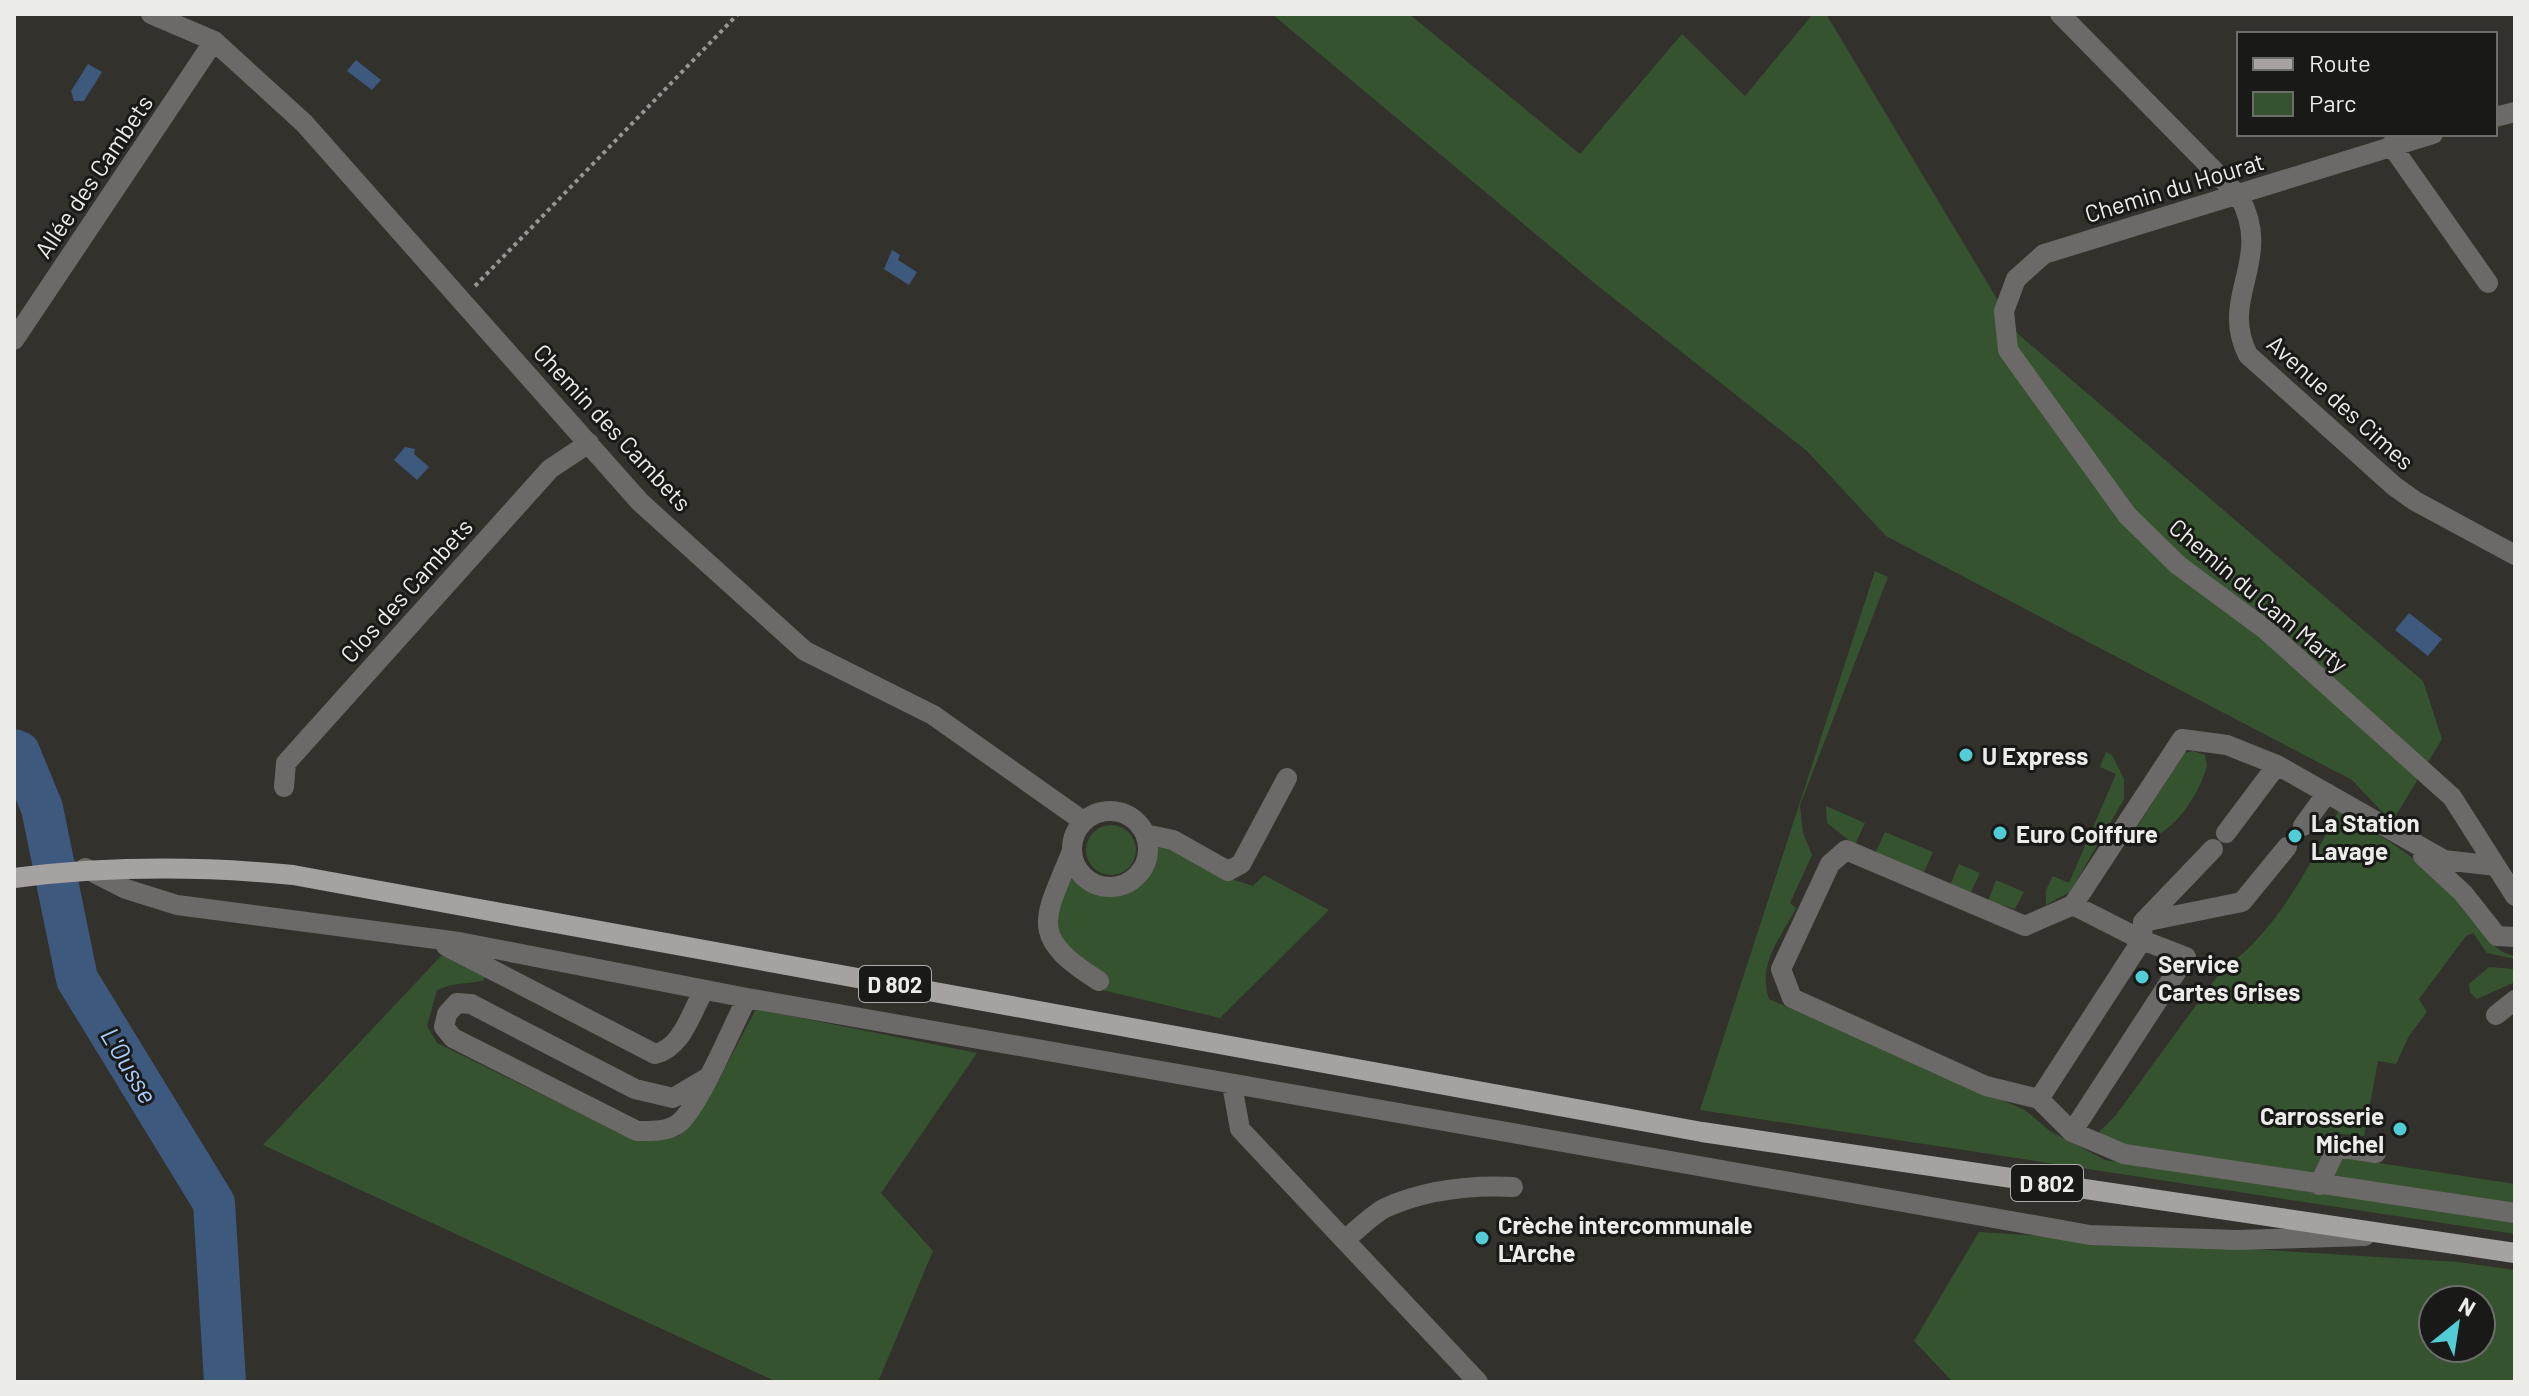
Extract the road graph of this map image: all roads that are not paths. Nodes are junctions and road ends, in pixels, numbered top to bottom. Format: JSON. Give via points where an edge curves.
{"nodes":[{"id":1,"x":151,"y":14,"type":"edge"},
{"id":2,"x":2060,"y":14,"type":"edge"},
{"id":3,"x":214,"y":41,"type":"junction"},
{"id":4,"x":2425,"y":136,"type":"edge"},
{"id":5,"x":2391,"y":145,"type":"junction"},
{"id":6,"x":2239,"y":196,"type":"junction"},
{"id":7,"x":2488,"y":283,"type":"dead end"},
{"id":8,"x":2004,"y":311,"type":"joint"},
{"id":9,"x":14,"y":340,"type":"edge"},
{"id":10,"x":589,"y":443,"type":"junction"},
{"id":11,"x":2515,"y":555,"type":"edge"},
{"id":12,"x":2277,"y":765,"type":"junction"},
{"id":13,"x":1287,"y":778,"type":"dead end"},
{"id":14,"x":284,"y":787,"type":"dead end"},
{"id":15,"x":2327,"y":793,"type":"junction"},
{"id":16,"x":1083,"y":821,"type":"junction"},
{"id":17,"x":2303,"y":826,"type":"dead end"},
{"id":18,"x":1145,"y":834,"type":"junction"},
{"id":19,"x":2403,"y":837,"type":"junction"},
{"id":20,"x":2287,"y":847,"type":"dead end"},
{"id":21,"x":1072,"y":851,"type":"junction"},
{"id":22,"x":2496,"y":866,"type":"junction"},
{"id":23,"x":79,"y":869,"type":"junction"},
{"id":24,"x":14,"y":878,"type":"edge"},
{"id":25,"x":2515,"y":896,"type":"edge"},
{"id":26,"x":2073,"y":905,"type":"junction"},
{"id":27,"x":2142,"y":931,"type":"junction"},
{"id":28,"x":2515,"y":937,"type":"edge"},
{"id":29,"x":432,"y":939,"type":"junction"},
{"id":30,"x":1099,"y":981,"type":"dead end"},
{"id":31,"x":704,"y":990,"type":"junction"},
{"id":32,"x":747,"y":998,"type":"junction"},
{"id":33,"x":2515,"y":1000,"type":"edge"},
{"id":34,"x":2496,"y":1015,"type":"dead end"},
{"id":35,"x":705,"y":1079,"type":"junction"},
{"id":36,"x":1232,"y":1085,"type":"junction"},
{"id":37,"x":2039,"y":1099,"type":"junction"},
{"id":38,"x":2072,"y":1132,"type":"junction"},
{"id":39,"x":2376,"y":1153,"type":"dead end"},
{"id":40,"x":2319,"y":1185,"type":"junction"},
{"id":41,"x":1513,"y":1187,"type":"dead end"},
{"id":42,"x":2515,"y":1213,"type":"edge"},
{"id":43,"x":2392,"y":1235,"type":"junction"},
{"id":44,"x":1346,"y":1239,"type":"junction"},
{"id":45,"x":2515,"y":1253,"type":"edge"},
{"id":46,"x":1478,"y":1382,"type":"edge"}],
"edges":[{"from":1,"to":3,"type":"street","name":"Chemin des Cambets"},
{"from":2,"to":6,"type":"street","name":"Avenue des Cimes"},
{"from":3,"to":9,"type":"street","name":"Allée des Cambets"},
{"from":3,"to":10,"type":"street","name":"Chemin des Cambets","via":[[304,123]]},
{"from":4,"to":5,"type":"street","name":"Chemin du Hourat"},
{"from":5,"to":6,"type":"street","name":"Chemin du Hourat"},
{"from":5,"to":7,"type":"street"},
{"from":6,"to":8,"type":"street","name":"Chemin du Hourat","via":[[2044,254],[2016,279]]},
{"from":6,"to":11,"type":"street","name":"Avenue des Cimes","via":[[2249,214],[2254,244],[2237,317],[2238,335],[2248,355],[2394,486]]},
{"from":8,"to":22,"type":"street","name":"Chemin du Cam Marty","via":[[2008,350],[2127,515],[2178,565],[2266,630],[2452,797]]},
{"from":10,"to":14,"type":"street","name":"Clos des Cambets","via":[[550,469],[286,763]]},
{"from":10,"to":16,"type":"street","name":"Chemin des Cambets","via":[[640,502],[805,651],[933,715]]},
{"from":12,"to":15,"type":"street"},
{"from":12,"to":26,"type":"street","via":[[2227,745],[2182,739]]},
{"from":12,"to":27,"type":"street"},
{"from":13,"to":18,"type":"street","via":[[1241,864],[1228,871],[1173,840]]},
{"from":15,"to":17,"type":"street"},
{"from":15,"to":19,"type":"street"},
{"from":16,"to":18,"type":"street","via":[[1105,811],[1118,812]]},
{"from":16,"to":21,"type":"street"},
{"from":18,"to":21,"type":"street","via":[[1148,848],[1140,872],[1119,886],[1092,883],[1082,875]]},
{"from":19,"to":22,"type":"street","via":[[2444,860]]},
{"from":19,"to":28,"type":"street","via":[[2463,893],[2497,936]]},
{"from":20,"to":27,"type":"street","via":[[2242,902]]},
{"from":21,"to":30,"type":"street","via":[[1045,917],[1048,936]]},
{"from":22,"to":25,"type":"street","name":"Chemin du Cam Marty"},
{"from":23,"to":24,"type":"main road","number":"D 802"},
{"from":23,"to":29,"type":"street","via":[[177,905]]},
{"from":23,"to":43,"type":"main road","number":"D 802","via":[[228,869],[293,875],[1702,1132]]},
{"from":26,"to":27,"type":"street"},
{"from":26,"to":37,"type":"street","via":[[2025,926],[1846,850],[1830,864],[1781,969],[1792,998],[1986,1086]]},
{"from":27,"to":37,"type":"street"},
{"from":27,"to":38,"type":"street","via":[[2186,957]]},
{"from":29,"to":31,"type":"street"},
{"from":29,"to":31,"type":"street","via":[[655,1054],[669,1051],[677,1041]]},
{"from":31,"to":32,"type":"street"},
{"from":32,"to":35,"type":"street"},
{"from":32,"to":36,"type":"street"},
{"from":33,"to":34,"type":"street"},
{"from":35,"to":35,"type":"street","via":[[673,1098],[635,1089],[471,1004],[457,1003],[444,1027],[453,1038],[637,1131],[678,1124]]},
{"from":36,"to":43,"type":"street","via":[[2090,1235],[2237,1240]]},
{"from":36,"to":44,"type":"street","via":[[1240,1129]]},
{"from":37,"to":38,"type":"street"},
{"from":38,"to":40,"type":"street","via":[[2124,1154]]},
{"from":39,"to":40,"type":"street","via":[[2337,1147]]},
{"from":40,"to":42,"type":"street"},
{"from":41,"to":44,"type":"street","via":[[1434,1192],[1384,1209]]},
{"from":43,"to":45,"type":"main road","number":"D 802"},
{"from":44,"to":46,"type":"street"}]}
